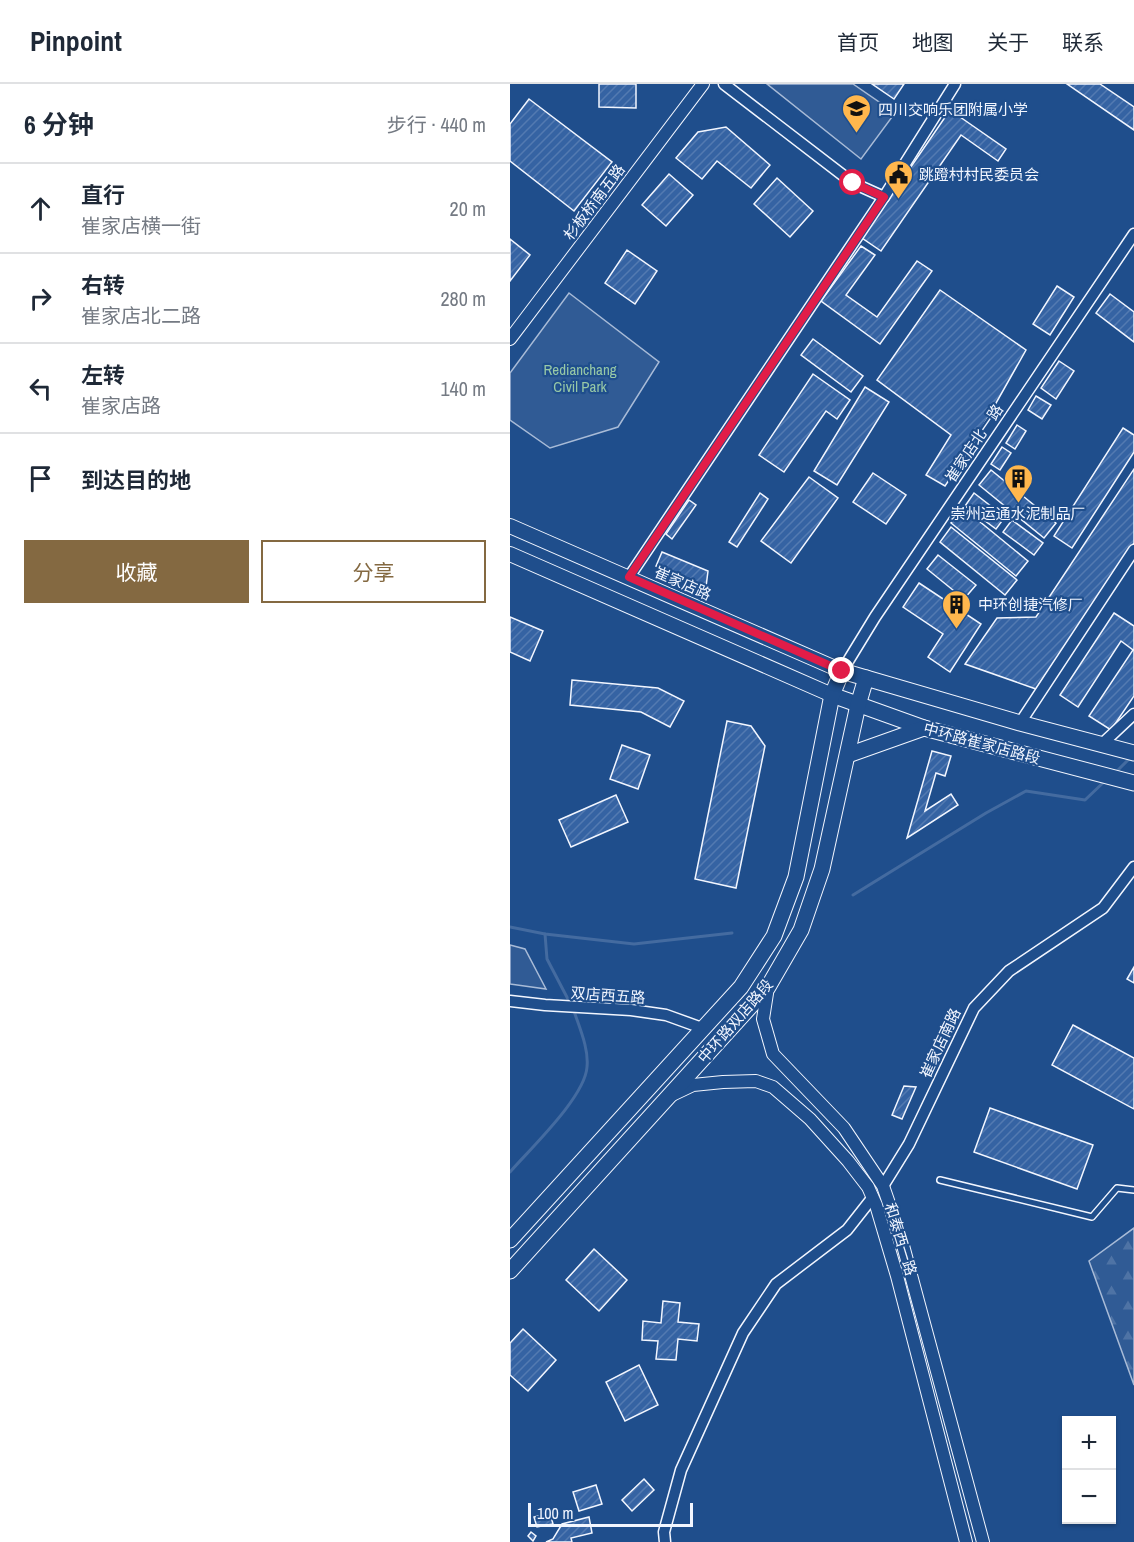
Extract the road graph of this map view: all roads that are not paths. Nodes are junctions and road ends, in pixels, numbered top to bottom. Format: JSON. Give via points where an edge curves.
{"nodes":[{"id":1,"x":703,"y":84,"type":"edge"},
{"id":2,"x":724,"y":84,"type":"edge"},
{"id":3,"x":955,"y":84,"type":"edge"},
{"id":4,"x":884,"y":197,"type":"junction"},
{"id":5,"x":1134,"y":234,"type":"edge"},
{"id":6,"x":510,"y":339,"type":"edge"},
{"id":7,"x":510,"y":526,"type":"edge"},
{"id":8,"x":1134,"y":550,"type":"edge"},
{"id":9,"x":510,"y":554,"type":"edge"},
{"id":10,"x":629,"y":577,"type":"junction"},
{"id":11,"x":842,"y":671,"type":"junction"},
{"id":12,"x":866,"y":678,"type":"junction"},
{"id":13,"x":832,"y":695,"type":"junction"},
{"id":14,"x":858,"y":705,"type":"junction"},
{"id":15,"x":1134,"y":714,"type":"edge"},
{"id":16,"x":1020,"y":723,"type":"junction"},
{"id":17,"x":924,"y":728,"type":"junction"},
{"id":18,"x":1106,"y":746,"type":"junction"},
{"id":19,"x":1134,"y":753,"type":"edge"},
{"id":20,"x":848,"y":755,"type":"junction"},
{"id":21,"x":1134,"y":783,"type":"edge"},
{"id":22,"x":1134,"y":867,"type":"edge"},
{"id":23,"x":768,"y":987,"type":"junction"},
{"id":24,"x":510,"y":1001,"type":"edge"},
{"id":25,"x":702,"y":1028,"type":"junction"},
{"id":26,"x":665,"y":1098,"type":"junction"},
{"id":27,"x":940,"y":1180,"type":"dead end"},
{"id":28,"x":883,"y":1186,"type":"junction"},
{"id":29,"x":1134,"y":1190,"type":"edge"},
{"id":30,"x":873,"y":1197,"type":"junction"},
{"id":31,"x":510,"y":1240,"type":"edge"},
{"id":32,"x":510,"y":1271,"type":"edge"},
{"id":33,"x":665,"y":1542,"type":"edge"},
{"id":34,"x":966,"y":1542,"type":"edge"},
{"id":35,"x":983,"y":1542,"type":"edge"}],
"edges":[{"from":1,"to":6,"type":"street","name":"杉板桥南五路"},
{"from":2,"to":4,"type":"street","via":[[853,183]]},
{"from":3,"to":4,"type":"street"},
{"from":4,"to":10,"type":"street"},
{"from":5,"to":11,"type":"street","name":"崔家店北一路","via":[[881,607]]},
{"from":7,"to":10,"type":"main road","name":"崔家店路"},
{"from":8,"to":16,"type":"street"},
{"from":9,"to":13,"type":"main road"},
{"from":10,"to":11,"type":"main road","name":"崔家店路"},
{"from":11,"to":12,"type":"main road","name":"中环路崔家店路段"},
{"from":11,"to":13,"type":"main road","name":"中环路双店路段"},
{"from":12,"to":14,"type":"main road","name":"中环路双店路段"},
{"from":12,"to":16,"type":"main road","name":"中环路崔家店路段"},
{"from":13,"to":14,"type":"main road","name":"中环路崔家店路段"},
{"from":13,"to":25,"type":"main road","name":"中环路双店路段","via":[[796,877],[774,936],[741,987]]},
{"from":14,"to":17,"type":"main road","name":"中环路崔家店路段"},
{"from":14,"to":20,"type":"main road","name":"中环路双店路段"},
{"from":15,"to":18,"type":"street"},
{"from":16,"to":18,"type":"main road","name":"中环路崔家店路段"},
{"from":17,"to":20,"type":"main road"},
{"from":17,"to":21,"type":"main road","name":"中环路崔家店路段"},
{"from":18,"to":19,"type":"main road","name":"中环路崔家店路段"},
{"from":20,"to":23,"type":"main road","name":"中环路双店路段","via":[[822,869],[801,930]]},
{"from":22,"to":28,"type":"street","name":"崔家店南路","via":[[1103,908],[1009,971],[974,1008],[909,1144]]},
{"from":23,"to":26,"type":"main road","name":"中环路双店路段"},
{"from":23,"to":28,"type":"street","name":"和泰西一路","via":[[763,1018],[773,1054],[844,1128]]},
{"from":24,"to":25,"type":"street","name":"双店西五路","via":[[631,1010],[666,1015]]},
{"from":25,"to":31,"type":"main road","name":"中环路双店路段"},
{"from":26,"to":30,"type":"street","name":"和泰西一路","via":[[693,1085],[756,1081],[773,1087],[810,1119],[848,1161]]},
{"from":26,"to":32,"type":"main road","name":"中环路双店路段"},
{"from":27,"to":29,"type":"lane","via":[[1092,1217],[1117,1188]]},
{"from":28,"to":35,"type":"street","name":"和泰西一路","via":[[901,1238]]},
{"from":30,"to":33,"type":"street","via":[[847,1230],[776,1284],[743,1333],[681,1470],[664,1532]]},
{"from":30,"to":34,"type":"street","name":"和泰西一路"}]}
